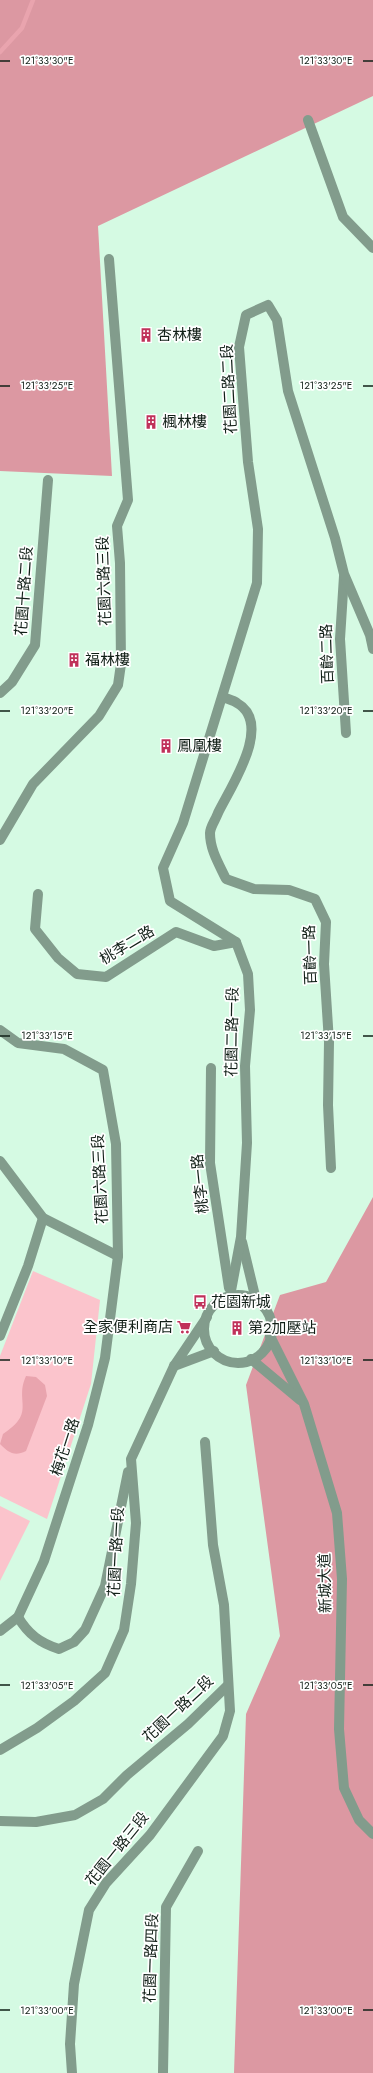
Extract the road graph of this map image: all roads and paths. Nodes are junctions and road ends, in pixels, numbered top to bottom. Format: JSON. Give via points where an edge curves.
{"nodes":[{"id":1,"x":308,"y":120,"type":"dead end"},
{"id":2,"x":373,"y":248,"type":"edge"},
{"id":3,"x":109,"y":259,"type":"dead end"},
{"id":4,"x":48,"y":480,"type":"dead end"},
{"id":5,"x":344,"y":574,"type":"junction"},
{"id":6,"x":373,"y":649,"type":"edge"},
{"id":7,"x":0,"y":693,"type":"edge"},
{"id":8,"x":223,"y":697,"type":"junction"},
{"id":9,"x":346,"y":733,"type":"dead end"},
{"id":10,"x":0,"y":840,"type":"edge"},
{"id":11,"x":38,"y":894,"type":"dead end"},
{"id":12,"x":236,"y":942,"type":"junction"},
{"id":13,"x":0,"y":1030,"type":"edge"},
{"id":14,"x":211,"y":1068,"type":"dead end"},
{"id":15,"x":0,"y":1161,"type":"edge"},
{"id":16,"x":331,"y":1168,"type":"dead end"},
{"id":17,"x":43,"y":1218,"type":"junction"},
{"id":18,"x":241,"y":1237,"type":"junction"},
{"id":19,"x":118,"y":1256,"type":"junction"},
{"id":20,"x":230,"y":1296,"type":"junction"},
{"id":21,"x":256,"y":1300,"type":"junction"},
{"id":22,"x":207,"y":1317,"type":"junction"},
{"id":23,"x":0,"y":1336,"type":"edge"},
{"id":24,"x":270,"y":1336,"type":"junction"},
{"id":25,"x":214,"y":1352,"type":"junction"},
{"id":26,"x":250,"y":1359,"type":"junction"},
{"id":27,"x":174,"y":1366,"type":"junction"},
{"id":28,"x":304,"y":1404,"type":"junction"},
{"id":29,"x":205,"y":1442,"type":"dead end"},
{"id":30,"x":131,"y":1459,"type":"junction"},
{"id":31,"x":18,"y":1617,"type":"junction"},
{"id":32,"x":0,"y":1631,"type":"edge"},
{"id":33,"x":227,"y":1686,"type":"junction"},
{"id":34,"x":0,"y":1750,"type":"edge"},
{"id":35,"x":0,"y":1821,"type":"edge"},
{"id":36,"x":373,"y":1834,"type":"edge"},
{"id":37,"x":198,"y":1851,"type":"dead end"},
{"id":38,"x":72,"y":2073,"type":"edge"},
{"id":39,"x":163,"y":2073,"type":"edge"}],
"edges":[{"from":1,"to":2,"type":"street","via":[[343,216]]},
{"from":3,"to":10,"type":"street","name":"花園六路三段","via":[[128,500],[117,526],[122,664],[118,685],[99,716],[34,784]]},
{"from":4,"to":7,"type":"street","name":"花園十路二段","via":[[35,645],[12,682]]},
{"from":5,"to":6,"type":"street","name":"花園二路二段"},
{"from":5,"to":8,"type":"street","name":"花園二路二段","via":[[288,392],[277,320],[268,305],[246,315],[239,347],[248,462],[258,529],[257,583]]},
{"from":5,"to":9,"type":"street","name":"百齡二路","via":[[340,639]]},
{"from":8,"to":12,"type":"street","via":[[183,823],[162,868],[170,901]]},
{"from":8,"to":16,"type":"street","name":"百齡一路","via":[[238,703],[249,715],[252,740],[242,768],[210,832],[213,854],[226,879],[254,889],[289,890],[315,899],[326,922],[324,964],[329,1042]]},
{"from":11,"to":12,"type":"street","name":"桃李二路","via":[[35,930],[58,958],[77,974],[106,977],[176,932],[214,946]]},
{"from":12,"to":18,"type":"street","name":"花園二路一段","via":[[248,974],[250,1010],[245,1066],[247,1143]]},
{"from":13,"to":19,"type":"street","name":"花園六路三段","via":[[18,1043],[64,1048],[102,1070],[116,1144]]},
{"from":14,"to":20,"type":"street","name":"桃李一路","via":[[210,1163]]},
{"from":15,"to":17,"type":"street"},
{"from":17,"to":19,"type":"street"},
{"from":17,"to":23,"type":"street","via":[[28,1266]]},
{"from":18,"to":20,"type":"street","name":"花園二路一段"},
{"from":18,"to":21,"type":"street"},
{"from":19,"to":31,"type":"street","name":"梅花一路","via":[[105,1358],[88,1425],[44,1561]]},
{"from":20,"to":21,"type":"street","via":[[247,1296]]},
{"from":20,"to":22,"type":"street","via":[[222,1299],[211,1309]]},
{"from":21,"to":24,"type":"street","via":[[270,1316]]},
{"from":22,"to":25,"type":"street","via":[[204,1326],[205,1336]]},
{"from":22,"to":27,"type":"street","name":"花園一路一段"},
{"from":24,"to":26,"type":"street","via":[[268,1347],[260,1355]]},
{"from":24,"to":28,"type":"street","name":"新城大道"},
{"from":25,"to":26,"type":"street","via":[[221,1359],[231,1363],[241,1363]]},
{"from":25,"to":27,"type":"street"},
{"from":26,"to":28,"type":"street"},
{"from":27,"to":30,"type":"street","name":"花園一路一段"},
{"from":28,"to":36,"type":"street","name":"新城大道","via":[[337,1513],[342,1579],[338,1730],[344,1788],[358,1820]]},
{"from":29,"to":33,"type":"street","name":"花園一路二段","via":[[213,1545],[224,1605]]},
{"from":30,"to":31,"type":"street","via":[[105,1586],[84,1630],[74,1642],[59,1649],[36,1639],[26,1630]]},
{"from":30,"to":34,"type":"street","name":"花園一路一段","via":[[136,1523],[132,1584],[124,1630],[105,1673],[44,1724]]},
{"from":31,"to":32,"type":"street","name":"梅花一路"},
{"from":33,"to":35,"type":"street","name":"花園一路二段","via":[[103,1799],[75,1815],[36,1822]]},
{"from":33,"to":38,"type":"street","name":"花園一路三段","via":[[230,1711],[223,1736],[150,1835],[106,1883],[89,1910],[74,1984],[70,2044]]},
{"from":37,"to":39,"type":"street","name":"花園一路四段","via":[[166,1908]]}]}
